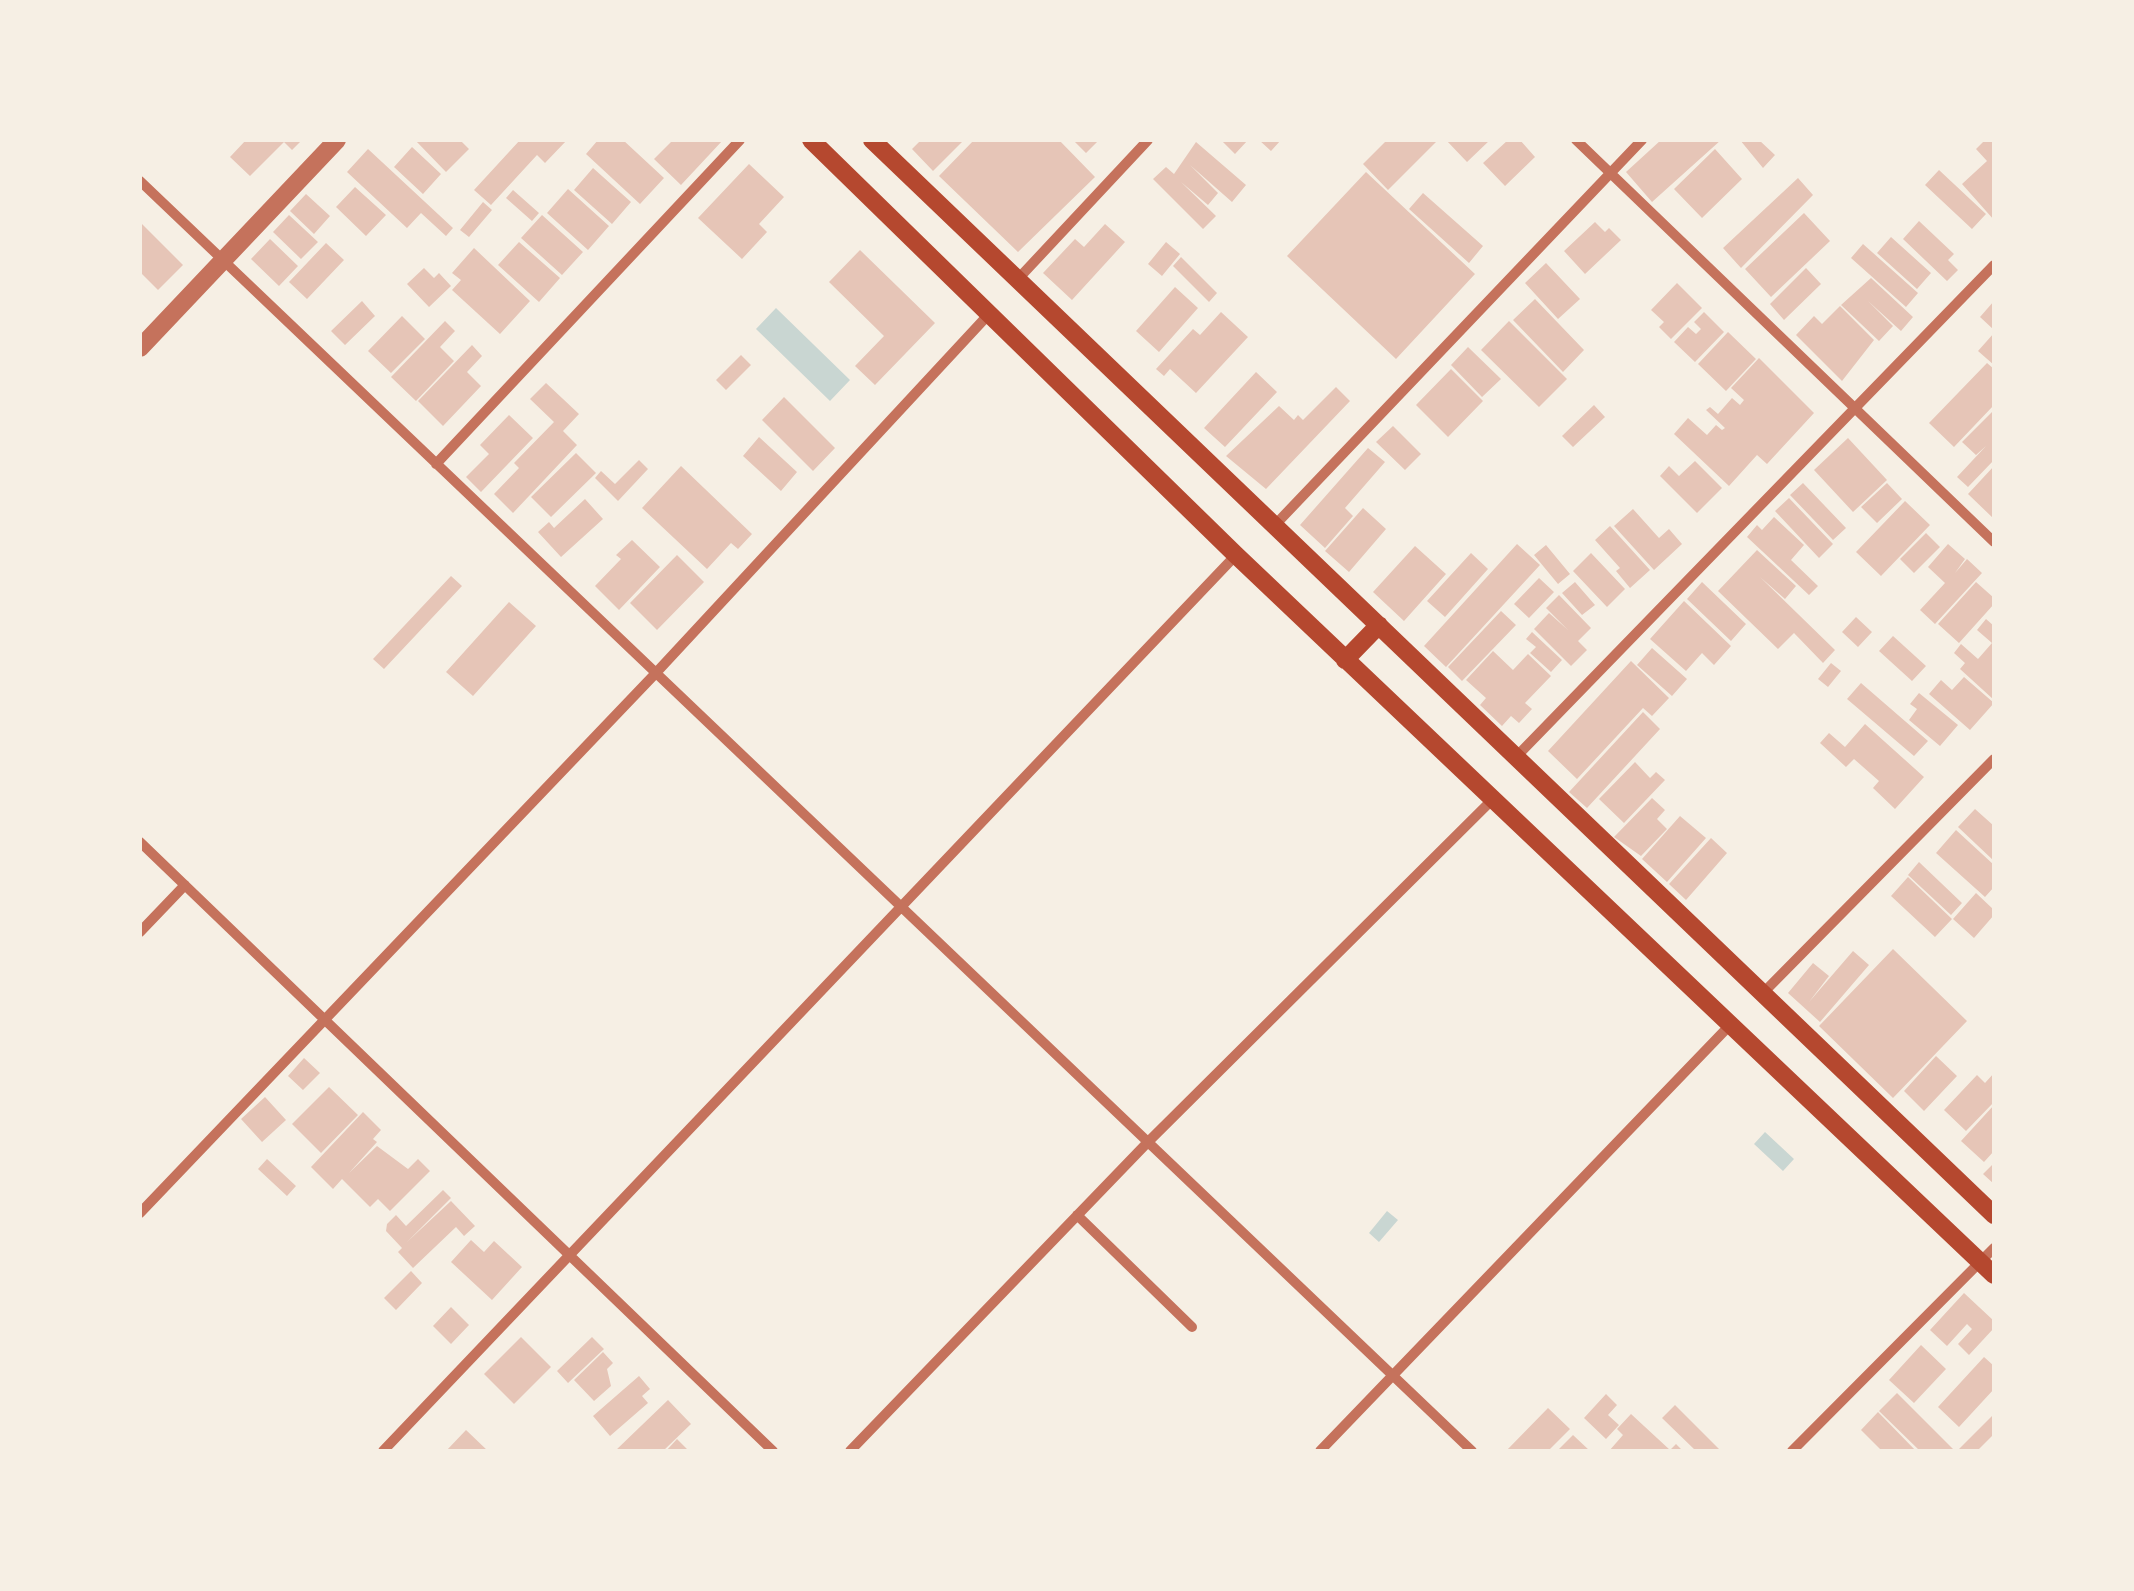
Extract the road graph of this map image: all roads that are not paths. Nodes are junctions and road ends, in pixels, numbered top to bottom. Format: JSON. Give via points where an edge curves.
{"nodes":[{"id":1,"x":338,"y":140,"type":"edge"},
{"id":2,"x":740,"y":140,"type":"edge"},
{"id":3,"x":811,"y":140,"type":"edge"},
{"id":4,"x":872,"y":140,"type":"edge"},
{"id":5,"x":1148,"y":140,"type":"edge"},
{"id":6,"x":1576,"y":140,"type":"edge"},
{"id":7,"x":1642,"y":140,"type":"edge"},
{"id":8,"x":1610,"y":173,"type":"junction"},
{"id":9,"x":140,"y":181,"type":"edge"},
{"id":10,"x":222,"y":263,"type":"junction"},
{"id":11,"x":1994,"y":265,"type":"edge"},
{"id":12,"x":1018,"y":279,"type":"junction"},
{"id":13,"x":989,"y":314,"type":"junction"},
{"id":14,"x":140,"y":348,"type":"edge"},
{"id":15,"x":1854,"y":409,"type":"junction"},
{"id":16,"x":436,"y":464,"type":"junction"},
{"id":17,"x":1275,"y":525,"type":"junction"},
{"id":18,"x":1994,"y":542,"type":"edge"},
{"id":19,"x":1236,"y":555,"type":"junction"},
{"id":20,"x":1379,"y":624,"type":"junction"},
{"id":21,"x":1346,"y":660,"type":"junction"},
{"id":22,"x":654,"y":675,"type":"junction"},
{"id":23,"x":1516,"y":757,"type":"junction"},
{"id":24,"x":1994,"y":758,"type":"edge"},
{"id":25,"x":1494,"y":798,"type":"junction"},
{"id":26,"x":140,"y":842,"type":"edge"},
{"id":27,"x":184,"y":885,"type":"junction"},
{"id":28,"x":900,"y":908,"type":"junction"},
{"id":29,"x":140,"y":932,"type":"edge"},
{"id":30,"x":1763,"y":993,"type":"junction"},
{"id":31,"x":324,"y":1021,"type":"junction"},
{"id":32,"x":1730,"y":1024,"type":"junction"},
{"id":33,"x":1147,"y":1143,"type":"junction"},
{"id":34,"x":140,"y":1213,"type":"edge"},
{"id":35,"x":1078,"y":1215,"type":"junction"},
{"id":36,"x":1994,"y":1215,"type":"edge"},
{"id":37,"x":570,"y":1260,"type":"junction"},
{"id":38,"x":1990,"y":1262,"type":"edge"},
{"id":39,"x":1192,"y":1328,"type":"dead end"},
{"id":40,"x":1393,"y":1374,"type":"junction"},
{"id":41,"x":383,"y":1451,"type":"edge"},
{"id":42,"x":773,"y":1451,"type":"edge"},
{"id":43,"x":850,"y":1451,"type":"edge"},
{"id":44,"x":1320,"y":1451,"type":"edge"},
{"id":45,"x":1472,"y":1451,"type":"edge"},
{"id":46,"x":1792,"y":1451,"type":"edge"}],
"edges":[{"from":1,"to":10,"type":"street"},
{"from":2,"to":16,"type":"street"},
{"from":3,"to":13,"type":"main road"},
{"from":4,"to":12,"type":"main road"},
{"from":5,"to":12,"type":"street"},
{"from":6,"to":8,"type":"street"},
{"from":7,"to":8,"type":"street"},
{"from":8,"to":15,"type":"street"},
{"from":8,"to":17,"type":"street"},
{"from":9,"to":10,"type":"street"},
{"from":10,"to":14,"type":"street"},
{"from":10,"to":16,"type":"street"},
{"from":11,"to":15,"type":"street"},
{"from":12,"to":17,"type":"main road"},
{"from":13,"to":19,"type":"main road"},
{"from":13,"to":22,"type":"street"},
{"from":15,"to":18,"type":"street"},
{"from":15,"to":23,"type":"street"},
{"from":16,"to":22,"type":"street"},
{"from":17,"to":20,"type":"main road"},
{"from":19,"to":21,"type":"main road"},
{"from":19,"to":28,"type":"street"},
{"from":20,"to":21,"type":"main road"},
{"from":20,"to":23,"type":"main road"},
{"from":21,"to":25,"type":"main road"},
{"from":22,"to":28,"type":"street"},
{"from":22,"to":31,"type":"street"},
{"from":23,"to":30,"type":"main road"},
{"from":24,"to":30,"type":"street"},
{"from":25,"to":32,"type":"main road"},
{"from":25,"to":33,"type":"street"},
{"from":26,"to":27,"type":"street"},
{"from":27,"to":29,"type":"street"},
{"from":27,"to":31,"type":"street"},
{"from":28,"to":33,"type":"street"},
{"from":28,"to":37,"type":"street"},
{"from":30,"to":36,"type":"main road"},
{"from":31,"to":34,"type":"street"},
{"from":31,"to":37,"type":"street"},
{"from":32,"to":38,"type":"main road"},
{"from":32,"to":40,"type":"street"},
{"from":33,"to":35,"type":"street"},
{"from":33,"to":40,"type":"street"},
{"from":35,"to":39,"type":"street"},
{"from":35,"to":43,"type":"street"},
{"from":37,"to":41,"type":"street"},
{"from":37,"to":42,"type":"street"},
{"from":38,"to":46,"type":"street"},
{"from":40,"to":44,"type":"street"},
{"from":40,"to":45,"type":"street"}]}
